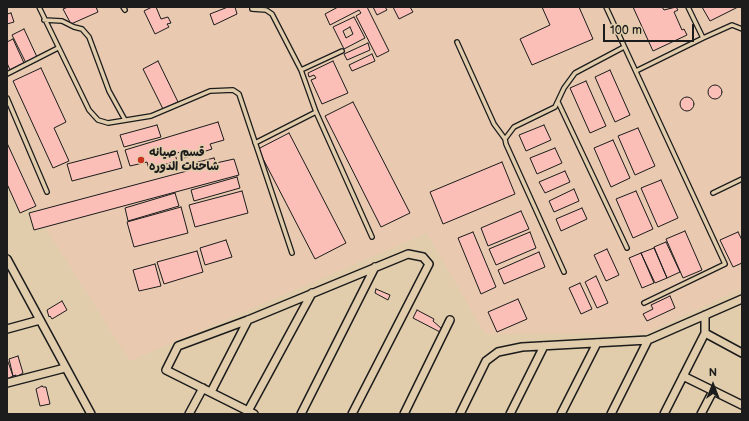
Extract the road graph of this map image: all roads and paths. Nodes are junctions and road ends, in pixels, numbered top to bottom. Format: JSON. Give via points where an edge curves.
{"nodes":[{"id":1,"x":39,"y":7,"type":"edge"},
{"id":2,"x":252,"y":7,"type":"edge"},
{"id":3,"x":606,"y":7,"type":"edge"},
{"id":4,"x":688,"y":7,"type":"edge"},
{"id":5,"x":44,"y":20,"type":"junction"},
{"id":6,"x":742,"y":29,"type":"edge"},
{"id":7,"x":703,"y":38,"type":"junction"},
{"id":8,"x":457,"y":42,"type":"dead end"},
{"id":9,"x":624,"y":47,"type":"junction"},
{"id":10,"x":58,"y":48,"type":"junction"},
{"id":11,"x":342,"y":51,"type":"dead end"},
{"id":12,"x":301,"y":70,"type":"junction"},
{"id":13,"x":636,"y":71,"type":"junction"},
{"id":14,"x":7,"y":74,"type":"edge"},
{"id":15,"x":7,"y":98,"type":"edge"},
{"id":16,"x":558,"y":102,"type":"junction"},
{"id":17,"x":316,"y":112,"type":"junction"},
{"id":18,"x":125,"y":120,"type":"junction"},
{"id":19,"x":505,"y":139,"type":"junction"},
{"id":20,"x":255,"y":143,"type":"junction"},
{"id":21,"x":742,"y":179,"type":"edge"},
{"id":22,"x":46,"y":192,"type":"dead end"},
{"id":23,"x":713,"y":193,"type":"dead end"},
{"id":24,"x":372,"y":237,"type":"dead end"},
{"id":25,"x":627,"y":248,"type":"dead end"},
{"id":26,"x":292,"y":253,"type":"dead end"},
{"id":27,"x":7,"y":259,"type":"edge"},
{"id":28,"x":375,"y":267,"type":"junction"},
{"id":29,"x":10,"y":270,"type":"edge"},
{"id":30,"x":564,"y":272,"type":"dead end"},
{"id":31,"x":312,"y":293,"type":"junction"},
{"id":32,"x":742,"y":299,"type":"edge"},
{"id":33,"x":644,"y":303,"type":"dead end"},
{"id":34,"x":705,"y":315,"type":"junction"},
{"id":35,"x":40,"y":320,"type":"junction"},
{"id":36,"x":248,"y":320,"type":"junction"},
{"id":37,"x":450,"y":320,"type":"dead end"},
{"id":38,"x":7,"y":329,"type":"edge"},
{"id":39,"x":705,"y":333,"type":"junction"},
{"id":40,"x":648,"y":340,"type":"junction"},
{"id":41,"x":597,"y":343,"type":"junction"},
{"id":42,"x":544,"y":346,"type":"junction"},
{"id":43,"x":742,"y":352,"type":"edge"},
{"id":44,"x":65,"y":368,"type":"junction"},
{"id":45,"x":684,"y":376,"type":"junction"},
{"id":46,"x":7,"y":384,"type":"edge"},
{"id":47,"x":203,"y":388,"type":"junction"},
{"id":48,"x":713,"y":391,"type":"junction"},
{"id":49,"x":211,"y":392,"type":"junction"},
{"id":50,"x":742,"y":405,"type":"edge"},
{"id":51,"x":251,"y":412,"type":"edge"},
{"id":52,"x":92,"y":414,"type":"edge"},
{"id":53,"x":190,"y":414,"type":"edge"},
{"id":54,"x":301,"y":414,"type":"edge"},
{"id":55,"x":352,"y":414,"type":"edge"},
{"id":56,"x":404,"y":414,"type":"edge"},
{"id":57,"x":460,"y":414,"type":"edge"},
{"id":58,"x":510,"y":414,"type":"edge"},
{"id":59,"x":561,"y":414,"type":"edge"},
{"id":60,"x":611,"y":414,"type":"edge"},
{"id":61,"x":664,"y":414,"type":"edge"},
{"id":62,"x":701,"y":414,"type":"edge"}],
"edges":[{"from":1,"to":5,"type":"lane"},
{"from":2,"to":12,"type":"lane","via":[[272,14]]},
{"from":3,"to":9,"type":"lane"},
{"from":4,"to":7,"type":"lane"},
{"from":5,"to":10,"type":"lane"},
{"from":5,"to":18,"type":"lane","via":[[62,22],[82,29],[88,37],[109,91]]},
{"from":6,"to":7,"type":"lane","via":[[732,25]]},
{"from":7,"to":13,"type":"lane"},
{"from":8,"to":19,"type":"lane","via":[[494,124]]},
{"from":9,"to":13,"type":"lane"},
{"from":9,"to":16,"type":"lane","via":[[575,73]]},
{"from":10,"to":14,"type":"lane"},
{"from":10,"to":18,"type":"lane","via":[[88,110],[98,120],[108,123]]},
{"from":11,"to":12,"type":"lane"},
{"from":12,"to":17,"type":"lane"},
{"from":13,"to":33,"type":"lane","via":[[725,264]]},
{"from":15,"to":22,"type":"lane"},
{"from":16,"to":19,"type":"lane","via":[[555,107],[514,127]]},
{"from":16,"to":25,"type":"lane"},
{"from":17,"to":20,"type":"lane"},
{"from":17,"to":24,"type":"lane"},
{"from":18,"to":20,"type":"lane","via":[[151,116],[210,91],[233,90],[239,94]]},
{"from":19,"to":30,"type":"lane"},
{"from":20,"to":26,"type":"lane"},
{"from":21,"to":23,"type":"lane"},
{"from":27,"to":29,"type":"street"},
{"from":28,"to":31,"type":"street"},
{"from":28,"to":54,"type":"street"},
{"from":28,"to":55,"type":"street","via":[[408,254],[423,257],[429,264]]},
{"from":29,"to":35,"type":"street"},
{"from":31,"to":36,"type":"street"},
{"from":31,"to":51,"type":"street"},
{"from":32,"to":34,"type":"street"},
{"from":34,"to":39,"type":"street"},
{"from":34,"to":40,"type":"street"},
{"from":35,"to":38,"type":"street"},
{"from":35,"to":44,"type":"street"},
{"from":36,"to":47,"type":"street","via":[[178,346],[166,370]]},
{"from":36,"to":49,"type":"street"},
{"from":37,"to":56,"type":"street"},
{"from":39,"to":43,"type":"street"},
{"from":39,"to":45,"type":"street"},
{"from":40,"to":41,"type":"street"},
{"from":40,"to":60,"type":"street"},
{"from":41,"to":42,"type":"street"},
{"from":41,"to":59,"type":"street"},
{"from":42,"to":57,"type":"street","via":[[509,349],[490,357]]},
{"from":42,"to":58,"type":"street"},
{"from":44,"to":46,"type":"street"},
{"from":44,"to":52,"type":"street"},
{"from":45,"to":48,"type":"street"},
{"from":45,"to":61,"type":"street"},
{"from":47,"to":49,"type":"street"},
{"from":47,"to":53,"type":"street"},
{"from":48,"to":50,"type":"street"},
{"from":48,"to":62,"type":"street"},
{"from":49,"to":51,"type":"street"}]}
